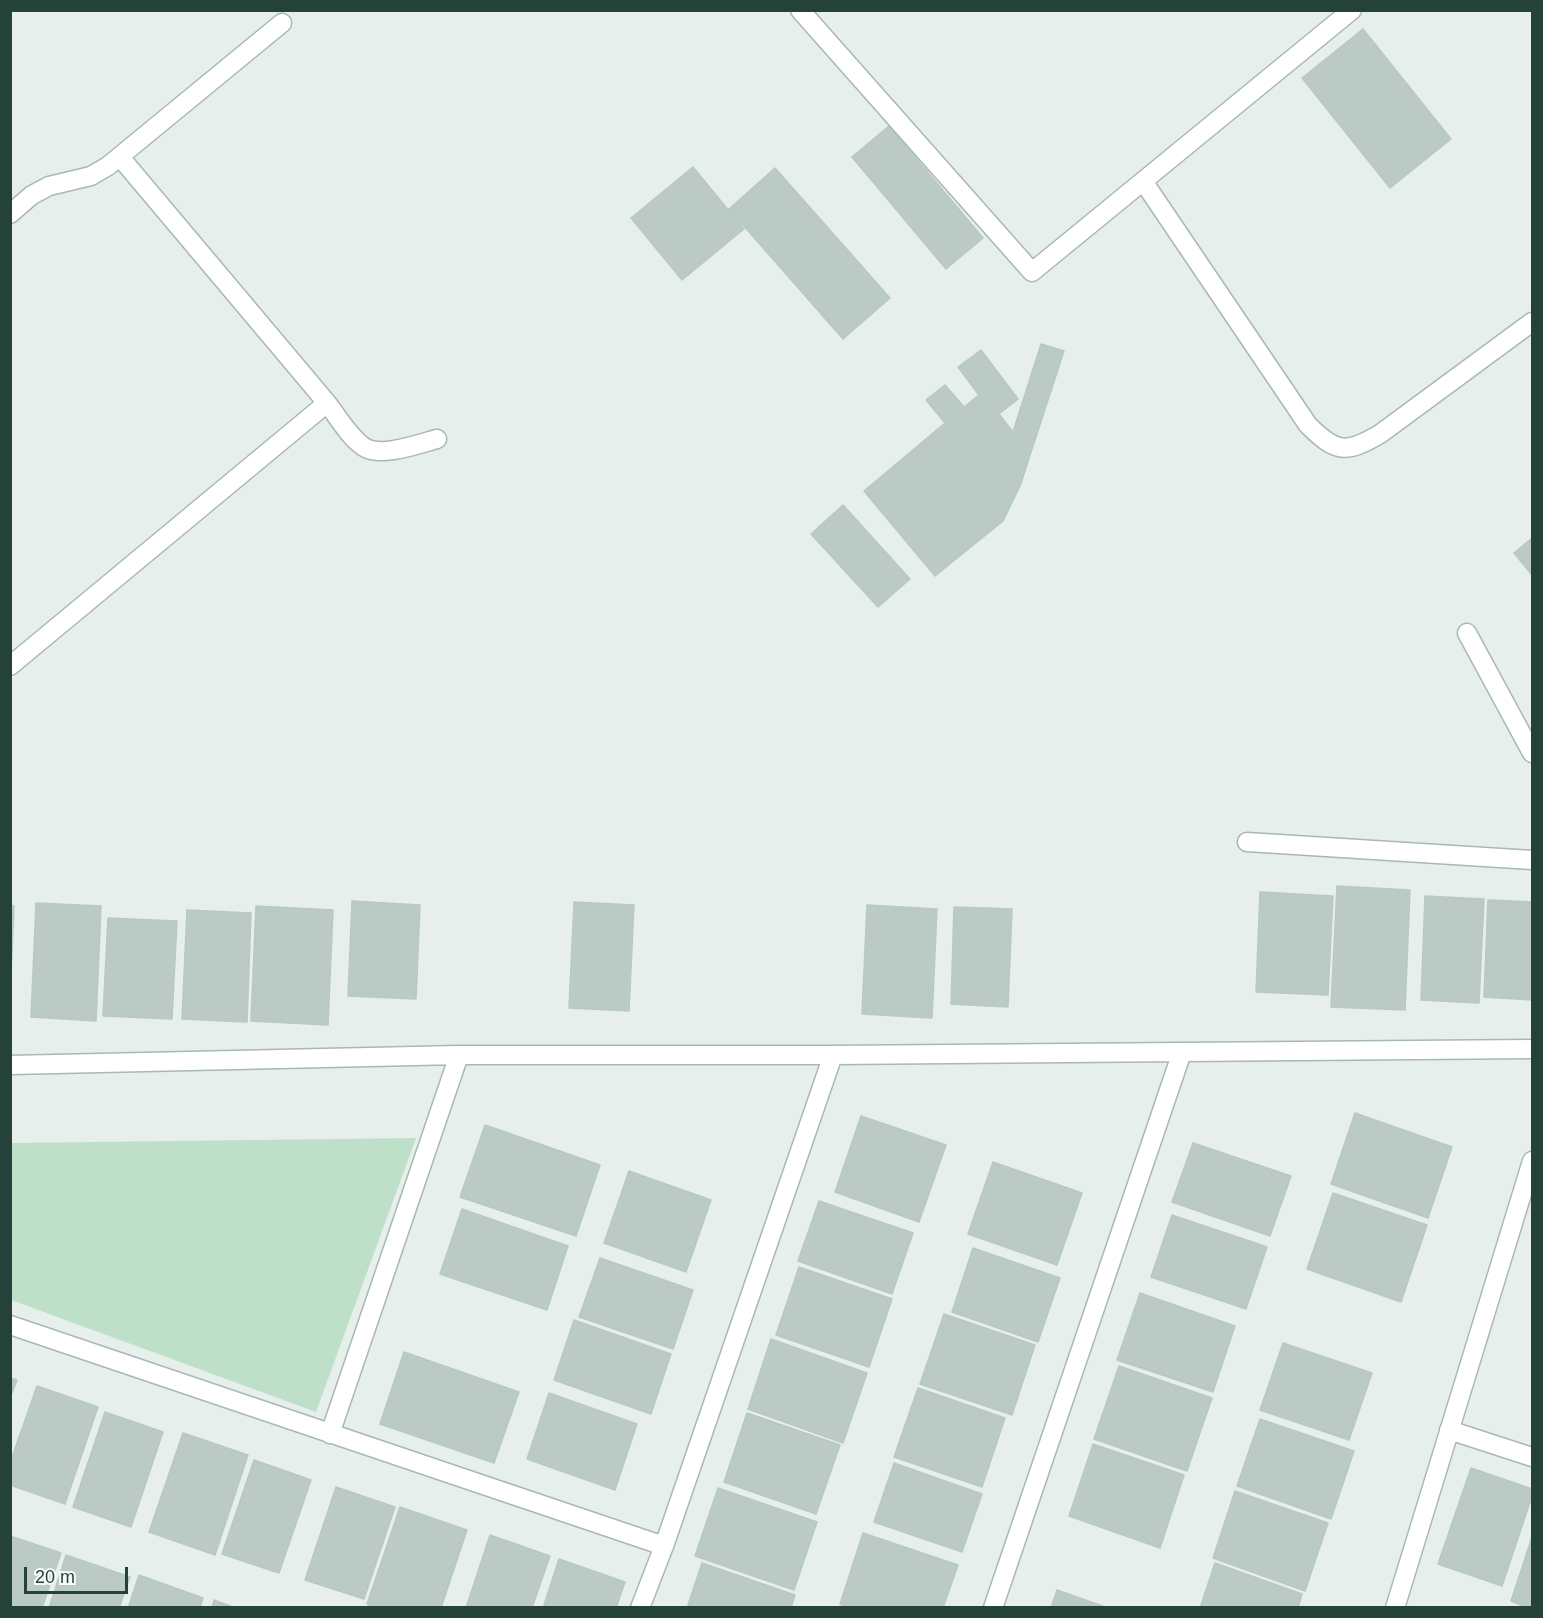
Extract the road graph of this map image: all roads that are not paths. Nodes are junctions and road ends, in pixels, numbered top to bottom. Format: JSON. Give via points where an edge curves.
{"nodes":[{"id":1,"x":800,"y":10,"type":"edge"},
{"id":2,"x":1352,"y":10,"type":"edge"},
{"id":3,"x":282,"y":23,"type":"dead end"},
{"id":4,"x":120,"y":157,"type":"junction"},
{"id":5,"x":1143,"y":181,"type":"junction"},
{"id":6,"x":10,"y":214,"type":"edge"},
{"id":7,"x":1533,"y":322,"type":"edge"},
{"id":8,"x":327,"y":403,"type":"junction"},
{"id":9,"x":437,"y":439,"type":"dead end"},
{"id":10,"x":1467,"y":633,"type":"dead end"},
{"id":11,"x":10,"y":666,"type":"edge"},
{"id":12,"x":1533,"y":753,"type":"edge"},
{"id":13,"x":1247,"y":842,"type":"dead end"},
{"id":14,"x":1533,"y":860,"type":"edge"},
{"id":15,"x":1533,"y":1049,"type":"edge"},
{"id":16,"x":1182,"y":1052,"type":"junction"},
{"id":17,"x":459,"y":1055,"type":"junction"},
{"id":18,"x":833,"y":1055,"type":"junction"},
{"id":19,"x":10,"y":1065,"type":"edge"},
{"id":20,"x":1533,"y":1161,"type":"edge"},
{"id":21,"x":10,"y":1326,"type":"edge"},
{"id":22,"x":1449,"y":1430,"type":"junction"},
{"id":23,"x":330,"y":1434,"type":"junction"},
{"id":24,"x":1533,"y":1457,"type":"edge"},
{"id":25,"x":664,"y":1546,"type":"junction"},
{"id":26,"x":640,"y":1608,"type":"edge"},
{"id":27,"x":993,"y":1608,"type":"edge"},
{"id":28,"x":1395,"y":1608,"type":"edge"}],
"edges":[{"from":1,"to":5,"type":"street","via":[[1032,272]]},
{"from":2,"to":5,"type":"street"},
{"from":3,"to":4,"type":"street"},
{"from":4,"to":6,"type":"street","via":[[92,176],[49,186]]},
{"from":4,"to":8,"type":"street"},
{"from":5,"to":7,"type":"street","via":[[1308,425],[1323,441],[1340,448],[1359,446],[1380,434]]},
{"from":8,"to":9,"type":"street","via":[[352,435],[375,452]]},
{"from":8,"to":11,"type":"street"},
{"from":10,"to":12,"type":"street"},
{"from":13,"to":14,"type":"street"},
{"from":15,"to":16,"type":"street"},
{"from":16,"to":18,"type":"street"},
{"from":16,"to":27,"type":"street"},
{"from":17,"to":18,"type":"street"},
{"from":17,"to":19,"type":"street"},
{"from":17,"to":23,"type":"street"},
{"from":18,"to":25,"type":"street"},
{"from":20,"to":22,"type":"street"},
{"from":21,"to":23,"type":"street"},
{"from":22,"to":24,"type":"street"},
{"from":22,"to":28,"type":"street"},
{"from":23,"to":25,"type":"street"},
{"from":25,"to":26,"type":"street"}]}
